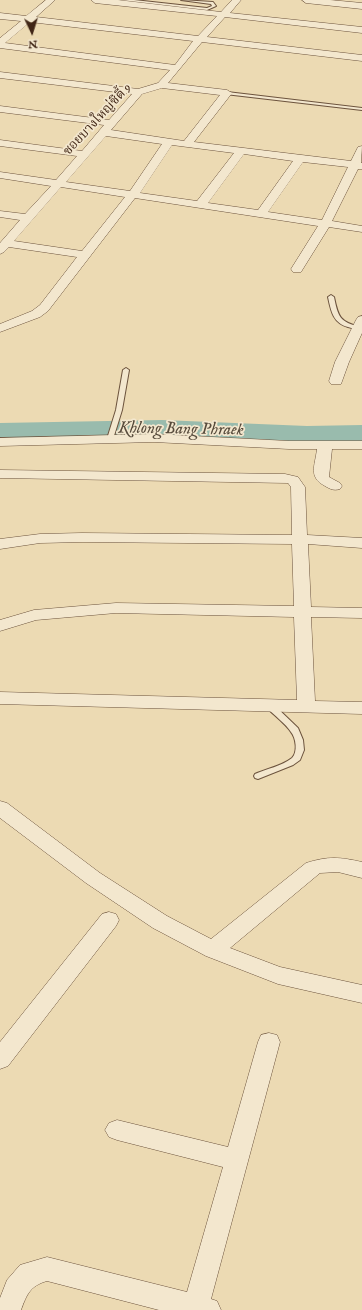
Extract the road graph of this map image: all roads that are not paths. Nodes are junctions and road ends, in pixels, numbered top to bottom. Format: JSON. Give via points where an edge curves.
{"nodes":[{"id":1,"x":51,"y":0,"type":"edge"},
{"id":2,"x":95,"y":0,"type":"edge"},
{"id":3,"x":123,"y":0,"type":"edge"},
{"id":4,"x":183,"y":0,"type":"edge"},
{"id":5,"x":237,"y":0,"type":"edge"},
{"id":6,"x":311,"y":0,"type":"edge"},
{"id":7,"x":362,"y":6,"type":"edge"},
{"id":8,"x":222,"y":15,"type":"junction"},
{"id":9,"x":0,"y":16,"type":"edge"},
{"id":10,"x":28,"y":19,"type":"junction"},
{"id":11,"x":362,"y":30,"type":"edge"},
{"id":12,"x":199,"y":40,"type":"junction"},
{"id":13,"x":0,"y":44,"type":"edge"},
{"id":14,"x":362,"y":58,"type":"edge"},
{"id":15,"x":178,"y":68,"type":"junction"},
{"id":16,"x":0,"y":75,"type":"edge"},
{"id":17,"x":161,"y":85,"type":"junction"},
{"id":18,"x":139,"y":92,"type":"junction"},
{"id":19,"x":227,"y":92,"type":"junction"},
{"id":20,"x":0,"y":109,"type":"edge"},
{"id":21,"x":362,"y":109,"type":"edge"},
{"id":22,"x":111,"y":123,"type":"junction"},
{"id":23,"x":104,"y":132,"type":"junction"},
{"id":24,"x":169,"y":142,"type":"junction"},
{"id":25,"x":0,"y":143,"type":"edge"},
{"id":26,"x":187,"y":144,"type":"junction"},
{"id":27,"x":362,"y":149,"type":"edge"},
{"id":28,"x":241,"y":151,"type":"junction"},
{"id":29,"x":84,"y":154,"type":"junction"},
{"id":30,"x":300,"y":159,"type":"junction"},
{"id":31,"x":358,"y":166,"type":"edge"},
{"id":32,"x":0,"y":175,"type":"edge"},
{"id":33,"x":58,"y":183,"type":"junction"},
{"id":34,"x":133,"y":194,"type":"junction"},
{"id":35,"x":200,"y":205,"type":"junction"},
{"id":36,"x":0,"y":214,"type":"edge"},
{"id":37,"x":261,"y":214,"type":"junction"},
{"id":38,"x":28,"y":218,"type":"junction"},
{"id":39,"x":325,"y":224,"type":"junction"},
{"id":40,"x":362,"y":228,"type":"edge"},
{"id":41,"x":3,"y":246,"type":"edge"},
{"id":42,"x":85,"y":256,"type":"junction"},
{"id":43,"x":297,"y":269,"type":"dead end"},
{"id":44,"x":331,"y":298,"type":"dead end"},
{"id":45,"x":360,"y":324,"type":"edge"},
{"id":46,"x":0,"y":328,"type":"edge"},
{"id":47,"x":356,"y":344,"type":"edge"},
{"id":48,"x":126,"y":370,"type":"dead end"},
{"id":49,"x":336,"y":381,"type":"dead end"},
{"id":50,"x":111,"y":436,"type":"junction"},
{"id":51,"x":0,"y":442,"type":"edge"},
{"id":52,"x":362,"y":445,"type":"edge"},
{"id":53,"x":325,"y":446,"type":"junction"},
{"id":54,"x":0,"y":474,"type":"edge"},
{"id":55,"x":335,"y":486,"type":"dead end"},
{"id":56,"x":299,"y":540,"type":"junction"},
{"id":57,"x":362,"y":543,"type":"edge"},
{"id":58,"x":0,"y":544,"type":"edge"},
{"id":59,"x":302,"y":611,"type":"junction"},
{"id":60,"x":362,"y":613,"type":"edge"},
{"id":61,"x":0,"y":626,"type":"edge"},
{"id":62,"x":0,"y":698,"type":"edge"},
{"id":63,"x":270,"y":706,"type":"junction"},
{"id":64,"x":306,"y":706,"type":"junction"},
{"id":65,"x":362,"y":708,"type":"edge"},
{"id":66,"x":258,"y":776,"type":"dead end"},
{"id":67,"x":0,"y":808,"type":"edge"},
{"id":68,"x":362,"y":870,"type":"edge"},
{"id":69,"x":108,"y":920,"type":"dead end"},
{"id":70,"x":213,"y":950,"type":"junction"},
{"id":71,"x":362,"y":994,"type":"edge"},
{"id":72,"x":269,"y":1042,"type":"dead end"},
{"id":73,"x":0,"y":1059,"type":"edge"},
{"id":74,"x":117,"y":1130,"type":"dead end"},
{"id":75,"x":236,"y":1160,"type":"junction"},
{"id":76,"x":200,"y":1309,"type":"edge"},
{"id":77,"x":8,"y":1310,"type":"edge"}],
"edges":[{"from":1,"to":10,"type":"street"},
{"from":2,"to":8,"type":"street"},
{"from":3,"to":4,"type":"lane","via":[[207,9],[214,6],[212,3]]},
{"from":5,"to":8,"type":"street","name":"ซอยบางใหญ่ซิตี้ 9"},
{"from":6,"to":7,"type":"street"},
{"from":8,"to":11,"type":"street"},
{"from":8,"to":12,"type":"street","name":"ซอยบางใหญ่ซิตี้ 9"},
{"from":9,"to":10,"type":"street"},
{"from":10,"to":12,"type":"street"},
{"from":10,"to":13,"type":"street"},
{"from":12,"to":14,"type":"street"},
{"from":12,"to":15,"type":"street","name":"ซอยบางใหญ่ซิตี้ 9"},
{"from":13,"to":15,"type":"street"},
{"from":15,"to":17,"type":"street","name":"ซอยบางใหญ่ซิตี้ 9"},
{"from":16,"to":18,"type":"street"},
{"from":17,"to":18,"type":"street","name":"ซอยบางใหญ่ซิตี้ 9"},
{"from":17,"to":19,"type":"street"},
{"from":18,"to":22,"type":"street","name":"ซอยบางใหญ่ซิตี้ 9"},
{"from":19,"to":21,"type":"lane"},
{"from":19,"to":26,"type":"street"},
{"from":20,"to":22,"type":"street"},
{"from":22,"to":23,"type":"street","name":"ซอยบางใหญ่ซิตี้ 9"},
{"from":23,"to":24,"type":"street"},
{"from":23,"to":29,"type":"street","name":"ซอยบางใหญ่ซิตี้ 9"},
{"from":24,"to":26,"type":"street"},
{"from":24,"to":34,"type":"street"},
{"from":25,"to":29,"type":"street"},
{"from":26,"to":28,"type":"street"},
{"from":27,"to":31,"type":"street"},
{"from":28,"to":30,"type":"street"},
{"from":28,"to":35,"type":"street"},
{"from":29,"to":33,"type":"street","name":"ซอยบางใหญ่ซิตี้ 9"},
{"from":30,"to":31,"type":"street"},
{"from":30,"to":37,"type":"street"},
{"from":31,"to":39,"type":"street"},
{"from":32,"to":33,"type":"street"},
{"from":33,"to":34,"type":"street"},
{"from":33,"to":38,"type":"street","name":"ซอยบางใหญ่ซิตี้ 9"},
{"from":34,"to":35,"type":"street"},
{"from":34,"to":42,"type":"street"},
{"from":35,"to":37,"type":"street"},
{"from":36,"to":38,"type":"street"},
{"from":37,"to":39,"type":"street"},
{"from":38,"to":41,"type":"street","name":"ซอยบางใหญ่ซิตี้ 9"},
{"from":39,"to":40,"type":"street"},
{"from":39,"to":43,"type":"street"},
{"from":41,"to":42,"type":"street"},
{"from":42,"to":46,"type":"street","via":[[44,308],[36,314]]},
{"from":44,"to":45,"type":"lane","via":[[335,317],[339,322]]},
{"from":45,"to":47,"type":"street"},
{"from":47,"to":49,"type":"street","via":[[342,362]]},
{"from":48,"to":50,"type":"lane"},
{"from":50,"to":51,"type":"street"},
{"from":50,"to":53,"type":"street"},
{"from":52,"to":53,"type":"street"},
{"from":53,"to":55,"type":"street","via":[[320,474],[322,479]]},
{"from":54,"to":56,"type":"street","via":[[286,478],[293,480],[298,487]]},
{"from":56,"to":57,"type":"street"},
{"from":56,"to":58,"type":"street","via":[[51,539]]},
{"from":56,"to":59,"type":"street"},
{"from":59,"to":60,"type":"street"},
{"from":59,"to":61,"type":"street","via":[[116,608],[34,615]]},
{"from":59,"to":64,"type":"street"},
{"from":62,"to":63,"type":"street"},
{"from":63,"to":64,"type":"street"},
{"from":63,"to":66,"type":"lane","via":[[295,730],[300,750],[297,758],[290,763]]},
{"from":64,"to":65,"type":"street"},
{"from":67,"to":70,"type":"street","via":[[93,878],[160,922]]},
{"from":68,"to":70,"type":"street","via":[[336,864],[323,864],[313,868]]},
{"from":69,"to":73,"type":"street"},
{"from":70,"to":71,"type":"street","via":[[278,975]]},
{"from":72,"to":75,"type":"street"},
{"from":74,"to":75,"type":"street"},
{"from":75,"to":76,"type":"street"},
{"from":76,"to":77,"type":"street","via":[[47,1270],[29,1274],[16,1289]]}]}
